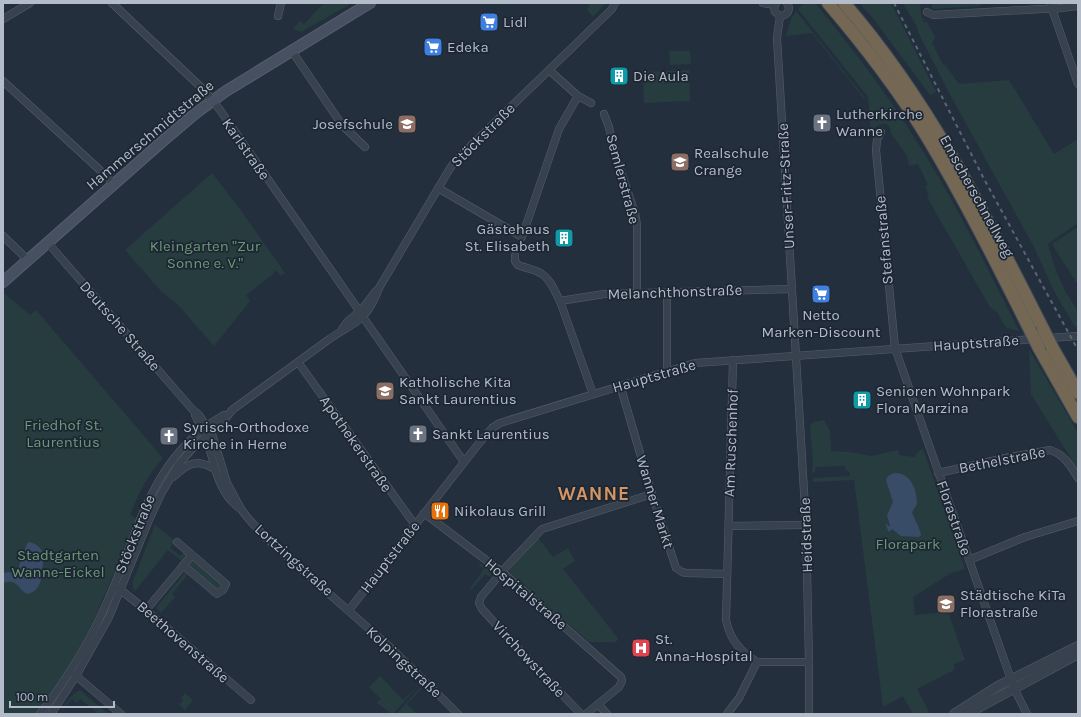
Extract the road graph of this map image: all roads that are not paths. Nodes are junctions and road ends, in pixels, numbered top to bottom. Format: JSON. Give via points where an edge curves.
{"nodes":[{"id":1,"x":30,"y":3,"type":"edge"},
{"id":2,"x":112,"y":3,"type":"edge"},
{"id":3,"x":281,"y":3,"type":"edge"},
{"id":4,"x":370,"y":3,"type":"edge"},
{"id":5,"x":615,"y":3,"type":"edge"},
{"id":6,"x":763,"y":3,"type":"edge"},
{"id":7,"x":828,"y":3,"type":"edge"},
{"id":8,"x":844,"y":3,"type":"edge"},
{"id":9,"x":776,"y":4,"type":"edge"},
{"id":10,"x":788,"y":4,"type":"edge"},
{"id":11,"x":1051,"y":6,"type":"edge"},
{"id":12,"x":1078,"y":6,"type":"edge"},
{"id":13,"x":927,"y":12,"type":"dead end"},
{"id":14,"x":278,"y":16,"type":"dead end"},
{"id":15,"x":780,"y":16,"type":"junction"},
{"id":16,"x":3,"y":19,"type":"edge"},
{"id":17,"x":292,"y":51,"type":"junction"},
{"id":18,"x":549,"y":70,"type":"junction"},
{"id":19,"x":3,"y":81,"type":"edge"},
{"id":20,"x":1078,"y":84,"type":"edge"},
{"id":21,"x":578,"y":96,"type":"junction"},
{"id":22,"x":213,"y":100,"type":"junction"},
{"id":23,"x":591,"y":103,"type":"dead end"},
{"id":24,"x":604,"y":114,"type":"dead end"},
{"id":25,"x":881,"y":132,"type":"dead end"},
{"id":26,"x":366,"y":147,"type":"dead end"},
{"id":27,"x":114,"y":184,"type":"junction"},
{"id":28,"x":438,"y":188,"type":"junction"},
{"id":29,"x":3,"y":236,"type":"edge"},
{"id":30,"x":48,"y":243,"type":"junction"},
{"id":31,"x":515,"y":256,"type":"dead end"},
{"id":32,"x":28,"y":260,"type":"junction"},
{"id":33,"x":3,"y":282,"type":"edge"},
{"id":34,"x":792,"y":289,"type":"junction"},
{"id":35,"x":637,"y":293,"type":"junction"},
{"id":36,"x":667,"y":293,"type":"junction"},
{"id":37,"x":560,"y":301,"type":"junction"},
{"id":38,"x":362,"y":314,"type":"junction"},
{"id":39,"x":1078,"y":336,"type":"edge"},
{"id":40,"x":895,"y":348,"type":"junction"},
{"id":41,"x":796,"y":356,"type":"junction"},
{"id":42,"x":733,"y":360,"type":"junction"},
{"id":43,"x":298,"y":362,"type":"junction"},
{"id":44,"x":667,"y":371,"type":"junction"},
{"id":45,"x":620,"y":385,"type":"junction"},
{"id":46,"x":1078,"y":393,"type":"edge"},
{"id":47,"x":593,"y":394,"type":"junction"},
{"id":48,"x":192,"y":409,"type":"joint"},
{"id":49,"x":1078,"y":417,"type":"edge"},
{"id":50,"x":206,"y":431,"type":"junction"},
{"id":51,"x":464,"y":462,"type":"junction"},
{"id":52,"x":215,"y":470,"type":"junction"},
{"id":53,"x":938,"y":473,"type":"junction"},
{"id":54,"x":1078,"y":478,"type":"edge"},
{"id":55,"x":170,"y":479,"type":"junction"},
{"id":56,"x":652,"y":494,"type":"junction"},
{"id":57,"x":240,"y":509,"type":"junction"},
{"id":58,"x":424,"y":513,"type":"junction"},
{"id":59,"x":1078,"y":521,"type":"edge"},
{"id":60,"x":414,"y":525,"type":"junction"},
{"id":61,"x":806,"y":525,"type":"junction"},
{"id":62,"x":729,"y":526,"type":"junction"},
{"id":63,"x":177,"y":542,"type":"dead end"},
{"id":64,"x":192,"y":555,"type":"junction"},
{"id":65,"x":969,"y":560,"type":"junction"},
{"id":66,"x":183,"y":565,"type":"junction"},
{"id":67,"x":502,"y":572,"type":"junction"},
{"id":68,"x":727,"y":574,"type":"junction"},
{"id":69,"x":118,"y":588,"type":"junction"},
{"id":70,"x":146,"y":610,"type":"junction"},
{"id":71,"x":348,"y":610,"type":"junction"},
{"id":72,"x":1078,"y":646,"type":"edge"},
{"id":73,"x":1078,"y":654,"type":"edge"},
{"id":74,"x":757,"y":662,"type":"junction"},
{"id":75,"x":809,"y":662,"type":"junction"},
{"id":76,"x":73,"y":674,"type":"junction"},
{"id":77,"x":1013,"y":684,"type":"junction"},
{"id":78,"x":251,"y":700,"type":"dead end"},
{"id":79,"x":598,"y":704,"type":"junction"},
{"id":80,"x":40,"y":714,"type":"edge"},
{"id":81,"x":51,"y":714,"type":"edge"},
{"id":82,"x":121,"y":714,"type":"edge"},
{"id":83,"x":458,"y":714,"type":"edge"},
{"id":84,"x":581,"y":714,"type":"edge"},
{"id":85,"x":586,"y":714,"type":"edge"},
{"id":86,"x":607,"y":714,"type":"edge"},
{"id":87,"x":727,"y":714,"type":"edge"},
{"id":88,"x":809,"y":714,"type":"edge"},
{"id":89,"x":954,"y":714,"type":"edge"},
{"id":90,"x":967,"y":714,"type":"edge"},
{"id":91,"x":1027,"y":714,"type":"edge"}],
"edges":[{"from":1,"to":16,"type":"street"},
{"from":2,"to":22,"type":"street","name":"Karlstraße"},
{"from":3,"to":14,"type":"street"},
{"from":4,"to":17,"type":"main road","name":"Hammerschmidtstraße"},
{"from":5,"to":18,"type":"street","name":"Stöckstraße","via":[[612,9]]},
{"from":6,"to":9,"type":"street"},
{"from":7,"to":49,"type":"highway","name":"Emscherschnellweg","bridge":true,"via":[[883,71],[925,134],[978,227]]},
{"from":8,"to":46,"type":"highway","name":"Emscherschnellweg","bridge":true,"via":[[879,46],[938,131]]},
{"from":9,"to":15,"type":"street","via":[[775,12]]},
{"from":10,"to":15,"type":"street","via":[[788,12]]},
{"from":11,"to":12,"type":"street"},
{"from":11,"to":13,"type":"street","via":[[933,15]]},
{"from":11,"to":20,"type":"street"},
{"from":15,"to":34,"type":"street","name":"Unser-Fritz-Straße","via":[[777,38]]},
{"from":17,"to":22,"type":"main road","name":"Hammerschmidtstraße"},
{"from":17,"to":26,"type":"street","via":[[342,125]]},
{"from":18,"to":21,"type":"street"},
{"from":18,"to":28,"type":"street","name":"Stöckstraße","via":[[455,161]]},
{"from":19,"to":27,"type":"street"},
{"from":21,"to":23,"type":"street"},
{"from":21,"to":28,"type":"street","via":[[559,129],[522,236]]},
{"from":22,"to":27,"type":"main road","name":"Hammerschmidtstraße"},
{"from":22,"to":38,"type":"street","name":"Karlstraße"},
{"from":24,"to":35,"type":"street","name":"Semlerstraße","via":[[618,164],[636,213]]},
{"from":25,"to":40,"type":"street","name":"Stefanstraße","via":[[876,150]]},
{"from":27,"to":30,"type":"main road","name":"Hammerschmidtstraße"},
{"from":28,"to":38,"type":"street","name":"Stöckstraße"},
{"from":29,"to":32,"type":"street"},
{"from":30,"to":32,"type":"main road","name":"Hammerschmidtstraße"},
{"from":30,"to":48,"type":"street","name":"Deutsche Straße"},
{"from":31,"to":37,"type":"street","via":[[518,264],[542,274]]},
{"from":32,"to":33,"type":"main road","name":"Hammerschmidtstraße"},
{"from":34,"to":36,"type":"street","name":"Melanchthonstraße"},
{"from":34,"to":41,"type":"street","name":"Unser-Fritz-Straße"},
{"from":35,"to":36,"type":"street","name":"Melanchthonstraße"},
{"from":35,"to":37,"type":"street","name":"Melanchthonstraße","via":[[604,294]]},
{"from":36,"to":44,"type":"street"},
{"from":37,"to":47,"type":"street"},
{"from":38,"to":43,"type":"street","name":"Stöckstraße","via":[[350,327]]},
{"from":38,"to":51,"type":"street","name":"Karlstraße"},
{"from":39,"to":40,"type":"street","name":"Hauptstraße"},
{"from":40,"to":41,"type":"street","name":"Hauptstraße"},
{"from":40,"to":53,"type":"street","name":"Florastraße"},
{"from":41,"to":42,"type":"street","name":"Hauptstraße"},
{"from":41,"to":61,"type":"street","name":"Heidstraße"},
{"from":42,"to":44,"type":"street","name":"Hauptstraße","via":[[695,363]]},
{"from":42,"to":62,"type":"street","name":"Am Ruschenhof"},
{"from":43,"to":50,"type":"street","name":"Stöckstraße"},
{"from":43,"to":60,"type":"street","name":"Apothekerstraße"},
{"from":44,"to":45,"type":"street","name":"Hauptstraße"},
{"from":45,"to":47,"type":"street","name":"Hauptstraße"},
{"from":45,"to":56,"type":"street","name":"Wanner Markt"},
{"from":47,"to":51,"type":"street","name":"Hauptstraße","via":[[500,423],[487,433]]},
{"from":48,"to":50,"type":"street","name":"Lortzingstraße"},
{"from":50,"to":52,"type":"street","name":"Lortzingstraße"},
{"from":50,"to":55,"type":"street","name":"Stöckstraße"},
{"from":50,"to":57,"type":"street","name":"Lortzingstraße","via":[[215,442],[227,483]]},
{"from":50,"to":69,"type":"street","name":"Stöckstraße","via":[[177,454],[159,479],[141,517]]},
{"from":51,"to":58,"type":"street","name":"Hauptstraße"},
{"from":52,"to":55,"type":"street","name":"Stöckstraße","via":[[204,463],[196,462],[189,464]]},
{"from":52,"to":57,"type":"street","name":"Lortzingstraße","via":[[226,494]]},
{"from":53,"to":54,"type":"street","name":"Bethelstraße","via":[[1050,450],[1066,460]]},
{"from":53,"to":65,"type":"street","name":"Florastraße"},
{"from":55,"to":69,"type":"street","name":"Stöckstraße"},
{"from":56,"to":67,"type":"street","via":[[545,527]]},
{"from":56,"to":68,"type":"street","name":"Wanner Markt","via":[[674,563],[679,570],[686,573]]},
{"from":57,"to":71,"type":"street","name":"Lortzingstraße","via":[[265,537]]},
{"from":58,"to":60,"type":"street","name":"Hauptstraße"},
{"from":58,"to":67,"type":"street","name":"Hospitalstraße"},
{"from":59,"to":65,"type":"street","via":[[1025,537]]},
{"from":60,"to":71,"type":"street","name":"Hauptstraße"},
{"from":61,"to":62,"type":"street"},
{"from":61,"to":75,"type":"street","name":"Heidstraße"},
{"from":62,"to":68,"type":"street","name":"Am Ruschenhof"},
{"from":63,"to":64,"type":"street"},
{"from":64,"to":66,"type":"street"},
{"from":64,"to":66,"type":"street","via":[[226,584],[223,590],[217,594]]},
{"from":65,"to":77,"type":"street","name":"Florastraße"},
{"from":66,"to":70,"type":"street"},
{"from":67,"to":79,"type":"street","name":"Hospitalstraße","via":[[618,673],[622,681],[619,687]]},
{"from":67,"to":84,"type":"street","name":"Virchowstraße","via":[[481,597],[479,603],[482,609]]},
{"from":68,"to":74,"type":"street","name":"Am Ruschenhof","via":[[726,620],[729,632],[737,646]]},
{"from":69,"to":70,"type":"street","name":"Beethovenstraße"},
{"from":69,"to":76,"type":"street","name":"Stöckstraße","via":[[109,617]]},
{"from":70,"to":78,"type":"street","name":"Beethovenstraße"},
{"from":71,"to":83,"type":"street","name":"Kolpingstraße","via":[[402,658]]},
{"from":72,"to":77,"type":"street"},
{"from":73,"to":77,"type":"street"},
{"from":74,"to":75,"type":"street"},
{"from":74,"to":87,"type":"street","via":[[739,698]]},
{"from":75,"to":88,"type":"street","name":"Heidstraße"},
{"from":76,"to":80,"type":"street","name":"Stöckstraße"},
{"from":76,"to":81,"type":"street","name":"Stöckstraße"},
{"from":76,"to":82,"type":"street"},
{"from":77,"to":89,"type":"street","via":[[988,692]]},
{"from":77,"to":90,"type":"street"},
{"from":77,"to":91,"type":"street","name":"Florastraße"},
{"from":79,"to":85,"type":"street"},
{"from":79,"to":86,"type":"street"}]}
